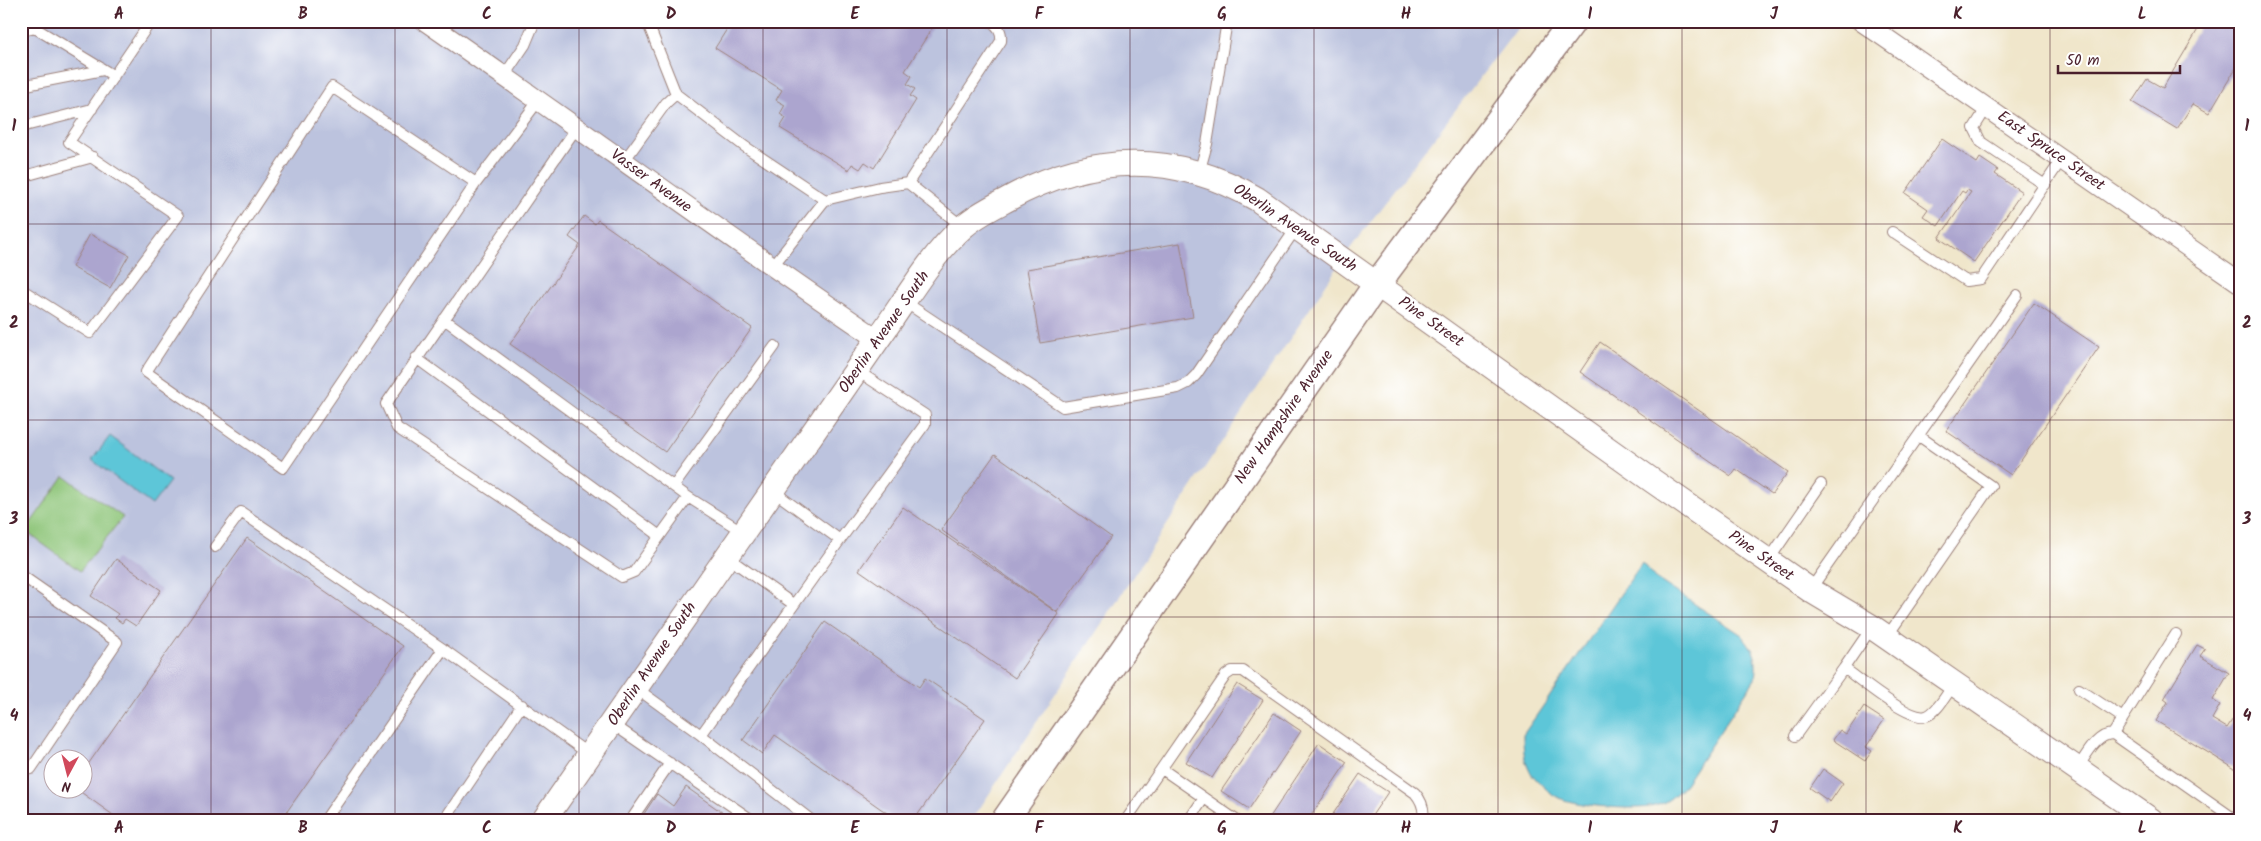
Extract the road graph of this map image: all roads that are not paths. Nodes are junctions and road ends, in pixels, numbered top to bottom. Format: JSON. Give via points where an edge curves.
{"nodes":[{"id":1,"x":150,"y":21,"type":"edge"},
{"id":2,"x":425,"y":21,"type":"edge"},
{"id":3,"x":535,"y":21,"type":"edge"},
{"id":4,"x":647,"y":21,"type":"edge"},
{"id":5,"x":990,"y":21,"type":"edge"},
{"id":6,"x":1227,"y":21,"type":"edge"},
{"id":7,"x":1573,"y":21,"type":"edge"},
{"id":8,"x":1861,"y":21,"type":"edge"},
{"id":9,"x":21,"y":31,"type":"edge"},
{"id":10,"x":103,"y":70,"type":"junction"},
{"id":11,"x":114,"y":76,"type":"junction"},
{"id":12,"x":504,"y":76,"type":"junction"},
{"id":13,"x":21,"y":86,"type":"edge"},
{"id":14,"x":676,"y":94,"type":"junction"},
{"id":15,"x":539,"y":100,"type":"junction"},
{"id":16,"x":1987,"y":106,"type":"junction"},
{"id":17,"x":92,"y":109,"type":"junction"},
{"id":18,"x":21,"y":127,"type":"edge"},
{"id":19,"x":577,"y":127,"type":"junction"},
{"id":20,"x":92,"y":157,"type":"junction"},
{"id":21,"x":2062,"y":159,"type":"junction"},
{"id":22,"x":624,"y":161,"type":"junction"},
{"id":23,"x":1199,"y":172,"type":"junction"},
{"id":24,"x":21,"y":177,"type":"edge"},
{"id":25,"x":476,"y":183,"type":"junction"},
{"id":26,"x":908,"y":183,"type":"junction"},
{"id":27,"x":2045,"y":185,"type":"junction"},
{"id":28,"x":825,"y":200,"type":"junction"},
{"id":29,"x":1297,"y":226,"type":"junction"},
{"id":30,"x":963,"y":227,"type":"junction"},
{"id":31,"x":1892,"y":232,"type":"dead end"},
{"id":32,"x":772,"y":267,"type":"junction"},
{"id":33,"x":2240,"y":283,"type":"edge"},
{"id":34,"x":1377,"y":284,"type":"junction"},
{"id":35,"x":21,"y":289,"type":"edge"},
{"id":36,"x":2017,"y":295,"type":"dead end"},
{"id":37,"x":904,"y":302,"type":"junction"},
{"id":38,"x":444,"y":318,"type":"junction"},
{"id":39,"x":878,"y":338,"type":"junction"},
{"id":40,"x":775,"y":346,"type":"dead end"},
{"id":41,"x":416,"y":358,"type":"junction"},
{"id":42,"x":856,"y":370,"type":"junction"},
{"id":43,"x":1919,"y":436,"type":"junction"},
{"id":44,"x":1821,"y":484,"type":"dead end"},
{"id":45,"x":674,"y":486,"type":"junction"},
{"id":46,"x":773,"y":491,"type":"junction"},
{"id":47,"x":688,"y":497,"type":"junction"},
{"id":48,"x":743,"y":532,"type":"junction"},
{"id":49,"x":660,"y":536,"type":"junction"},
{"id":50,"x":840,"y":540,"type":"junction"},
{"id":51,"x":215,"y":547,"type":"dead end"},
{"id":52,"x":725,"y":556,"type":"junction"},
{"id":53,"x":1768,"y":561,"type":"junction"},
{"id":54,"x":21,"y":575,"type":"edge"},
{"id":55,"x":1810,"y":590,"type":"junction"},
{"id":56,"x":793,"y":604,"type":"junction"},
{"id":57,"x":1879,"y":632,"type":"junction"},
{"id":58,"x":2176,"y":634,"type":"dead end"},
{"id":59,"x":443,"y":649,"type":"junction"},
{"id":60,"x":1844,"y":668,"type":"junction"},
{"id":61,"x":1954,"y":684,"type":"junction"},
{"id":62,"x":635,"y":687,"type":"junction"},
{"id":63,"x":2078,"y":690,"type":"dead end"},
{"id":64,"x":522,"y":705,"type":"junction"},
{"id":65,"x":2123,"y":718,"type":"junction"},
{"id":66,"x":611,"y":723,"type":"junction"},
{"id":67,"x":701,"y":734,"type":"junction"},
{"id":68,"x":2113,"y":734,"type":"junction"},
{"id":69,"x":1796,"y":736,"type":"dead end"},
{"id":70,"x":590,"y":754,"type":"junction"},
{"id":71,"x":670,"y":763,"type":"junction"},
{"id":72,"x":1162,"y":769,"type":"junction"},
{"id":73,"x":2077,"y":769,"type":"junction"},
{"id":74,"x":21,"y":770,"type":"edge"},
{"id":75,"x":1204,"y":798,"type":"junction"},
{"id":76,"x":2146,"y":818,"type":"edge"},
{"id":77,"x":325,"y":820,"type":"edge"},
{"id":78,"x":444,"y":820,"type":"edge"},
{"id":79,"x":544,"y":820,"type":"edge"},
{"id":80,"x":631,"y":820,"type":"edge"},
{"id":81,"x":752,"y":820,"type":"edge"},
{"id":82,"x":810,"y":820,"type":"edge"},
{"id":83,"x":1005,"y":820,"type":"edge"},
{"id":84,"x":1126,"y":820,"type":"edge"},
{"id":85,"x":1189,"y":820,"type":"edge"},
{"id":86,"x":1236,"y":820,"type":"edge"},
{"id":87,"x":1423,"y":820,"type":"edge"},
{"id":88,"x":2236,"y":820,"type":"edge"}],
"edges":[{"from":1,"to":11,"type":"lane"},
{"from":2,"to":12,"type":"street","name":"Vasser Avenue"},
{"from":3,"to":12,"type":"lane","via":[[525,45]]},
{"from":4,"to":14,"type":"lane"},
{"from":5,"to":26,"type":"lane","via":[[998,26],[1001,41]]},
{"from":6,"to":23,"type":"lane","via":[[1207,144]]},
{"from":7,"to":34,"type":"main road","name":"New Hampshire Avenue"},
{"from":8,"to":16,"type":"street","name":"East Spruce Street"},
{"from":9,"to":10,"type":"lane","via":[[35,28]]},
{"from":10,"to":11,"type":"lane"},
{"from":10,"to":13,"type":"lane"},
{"from":11,"to":17,"type":"lane"},
{"from":12,"to":15,"type":"street","name":"Vasser Avenue"},
{"from":14,"to":22,"type":"lane"},
{"from":14,"to":28,"type":"lane","via":[[744,146]]},
{"from":15,"to":19,"type":"street","name":"Vasser Avenue"},
{"from":15,"to":25,"type":"lane"},
{"from":16,"to":21,"type":"street","name":"East Spruce Street"},
{"from":16,"to":27,"type":"lane","via":[[1974,128],[1980,142]]},
{"from":17,"to":18,"type":"lane"},
{"from":17,"to":20,"type":"lane","via":[[69,142]]},
{"from":19,"to":22,"type":"street","name":"Vasser Avenue"},
{"from":19,"to":38,"type":"lane"},
{"from":20,"to":24,"type":"lane"},
{"from":20,"to":35,"type":"lane","via":[[178,216],[90,334]]},
{"from":21,"to":27,"type":"lane"},
{"from":21,"to":33,"type":"street","name":"East Spruce Street"},
{"from":22,"to":32,"type":"street","name":"Vasser Avenue"},
{"from":23,"to":29,"type":"street","name":"Oberlin Avenue South","via":[[1240,189]]},
{"from":23,"to":30,"type":"street","name":"Oberlin Avenue South","via":[[1132,162],[1073,171],[1030,186]]},
{"from":25,"to":25,"type":"lane","via":[[283,468],[146,372],[332,87]]},
{"from":26,"to":28,"type":"lane"},
{"from":26,"to":30,"type":"lane"},
{"from":27,"to":31,"type":"lane","via":[[1981,279],[1966,281]]},
{"from":28,"to":32,"type":"lane"},
{"from":29,"to":34,"type":"street","name":"Oberlin Avenue South"},
{"from":29,"to":37,"type":"lane","via":[[1196,375],[1188,383],[1168,390],[1062,408]]},
{"from":30,"to":37,"type":"street","name":"Oberlin Avenue South"},
{"from":32,"to":39,"type":"street","name":"Vasser Avenue"},
{"from":34,"to":53,"type":"street","name":"Pine Street"},
{"from":34,"to":83,"type":"main road","name":"New Hampshire Avenue"},
{"from":36,"to":43,"type":"lane"},
{"from":37,"to":39,"type":"street","name":"Oberlin Avenue South"},
{"from":38,"to":41,"type":"lane"},
{"from":38,"to":45,"type":"lane"},
{"from":39,"to":42,"type":"street","name":"Oberlin Avenue South"},
{"from":40,"to":45,"type":"lane"},
{"from":41,"to":49,"type":"lane"},
{"from":41,"to":49,"type":"lane","via":[[386,404],[397,428],[622,577],[634,572]]},
{"from":42,"to":46,"type":"street","name":"Oberlin Avenue South"},
{"from":42,"to":50,"type":"lane","via":[[925,414],[925,424]]},
{"from":43,"to":55,"type":"lane"},
{"from":43,"to":57,"type":"lane","via":[[1991,486]]},
{"from":44,"to":53,"type":"lane"},
{"from":45,"to":47,"type":"lane"},
{"from":46,"to":48,"type":"street","name":"Oberlin Avenue South"},
{"from":46,"to":50,"type":"lane"},
{"from":47,"to":48,"type":"lane"},
{"from":47,"to":49,"type":"lane"},
{"from":48,"to":52,"type":"street","name":"Oberlin Avenue South"},
{"from":50,"to":56,"type":"lane"},
{"from":51,"to":59,"type":"lane","via":[[241,512]]},
{"from":52,"to":56,"type":"lane"},
{"from":52,"to":62,"type":"street","name":"Oberlin Avenue South"},
{"from":53,"to":55,"type":"street","name":"Pine Street"},
{"from":54,"to":74,"type":"lane","via":[[117,642],[31,769]]},
{"from":55,"to":57,"type":"street","name":"Pine Street"},
{"from":56,"to":67,"type":"lane"},
{"from":57,"to":60,"type":"lane"},
{"from":57,"to":61,"type":"street","name":"Pine Street"},
{"from":58,"to":65,"type":"lane"},
{"from":59,"to":64,"type":"lane"},
{"from":59,"to":77,"type":"lane"},
{"from":60,"to":61,"type":"lane","via":[[1908,713],[1920,717],[1932,712]]},
{"from":60,"to":69,"type":"lane"},
{"from":61,"to":73,"type":"street","name":"Pine Street"},
{"from":62,"to":66,"type":"street","name":"Oberlin Avenue South"},
{"from":62,"to":67,"type":"lane"},
{"from":63,"to":65,"type":"lane"},
{"from":64,"to":70,"type":"lane"},
{"from":64,"to":78,"type":"lane"},
{"from":65,"to":68,"type":"lane"},
{"from":66,"to":70,"type":"street","name":"Oberlin Avenue South"},
{"from":66,"to":71,"type":"lane"},
{"from":67,"to":82,"type":"lane"},
{"from":68,"to":73,"type":"lane","via":[[2100,737]]},
{"from":68,"to":88,"type":"lane"},
{"from":70,"to":79,"type":"street","name":"Oberlin Avenue South"},
{"from":71,"to":80,"type":"lane"},
{"from":71,"to":81,"type":"lane"},
{"from":72,"to":75,"type":"lane"},
{"from":72,"to":84,"type":"lane"},
{"from":72,"to":87,"type":"lane","via":[[1226,675],[1244,671],[1415,793],[1424,810]]},
{"from":73,"to":76,"type":"street","name":"Pine Street"},
{"from":75,"to":85,"type":"lane"},
{"from":75,"to":86,"type":"lane"}]}
